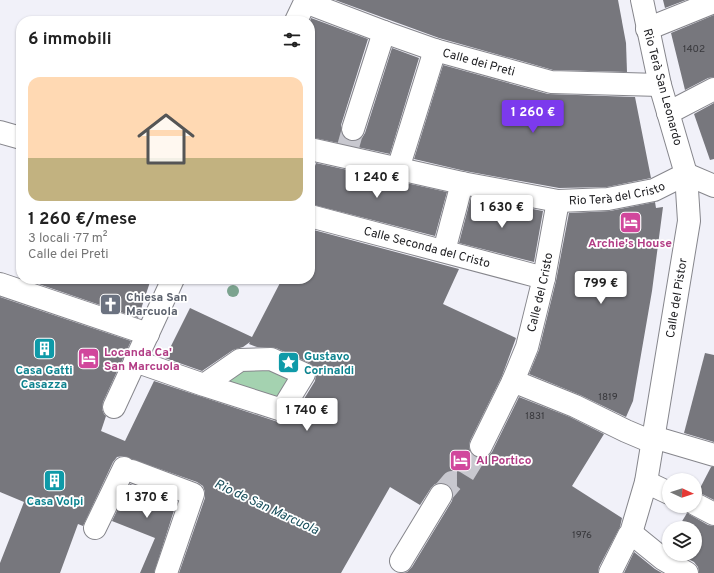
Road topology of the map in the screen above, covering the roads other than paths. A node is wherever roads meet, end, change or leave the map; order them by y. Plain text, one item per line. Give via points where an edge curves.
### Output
1 (642, 0) edge
2 (305, 1) edge
3 (714, 2) edge
4 (298, 16) edge
5 (648, 29) junction
6 (384, 32) junction
7 (435, 50) junction
8 (660, 85) junction
9 (714, 89) edge
10 (668, 113) junction
11 (0, 132) edge
12 (16, 137) edge
13 (349, 144) junction
14 (315, 148) edge
15 (398, 168) junction
16 (686, 174) junction
17 (462, 183) junction
18 (714, 186) edge
19 (558, 201) junction
20 (315, 217) edge
21 (444, 252) junction
22 (544, 278) junction
23 (9, 284) edge
24 (171, 284) edge
25 (148, 334) junction
26 (135, 361) junction
27 (513, 381) junction
28 (204, 385) dead end
29 (114, 406) dead end
30 (654, 434) junction
31 (481, 446) tunnel mouth
32 (714, 455) edge
33 (646, 482) junction
34 (662, 490) edge
35 (441, 495) tunnel mouth
36 (702, 508) edge
37 (714, 514) edge
38 (95, 528) dead end
39 (630, 534) junction
40 (401, 561) dead end
41 (166, 572) edge
42 (610, 573) edge
43 (687, 573) edge

1 - 5 street, Rio Terà San Leonardo
2 - 4 street
2 - 6 street, Calle dei Preti
3 - 5 street
5 - 8 street, Rio Terà San Leonardo
6 - 7 street, Calle dei Preti
6 - 13 street
7 - 8 street, Calle dei Preti via 551,82
7 - 15 street
8 - 10 street, Rio Terà San Leonardo
9 - 10 street
10 - 16 street, Rio Terà San Leonardo
11 - 12 street
13 - 14 street, Rio Terà del Cristo
13 - 15 street, Rio Terà del Cristo
15 - 17 street, Rio Terà del Cristo
16 - 18 street
16 - 19 street, Rio Terà del Cristo via 654,190 608,199
16 - 30 street, Calle del Pistor via 689,221
17 - 19 street, Rio Terà del Cristo
17 - 21 street
19 - 22 street, Calle del Cristo
20 - 21 street, Calle Seconda del Cristo
21 - 22 street, Calle Seconda del Cristo
22 - 27 street, Calle del Cristo via 527,347
23 - 25 street via 49,302
24 - 25 street
25 - 26 street
26 - 28 street
26 - 29 street
27 - 30 street
27 - 31 street, Calle del Cristo
30 - 32 street
30 - 33 street, Calle del Pistor
33 - 34 street
33 - 39 street, Calle del Pistor
35 - 40 street
36 - 37 street
38 - 41 street via 128,469 193,494
39 - 42 street, Calle del Pistor
39 - 43 street

